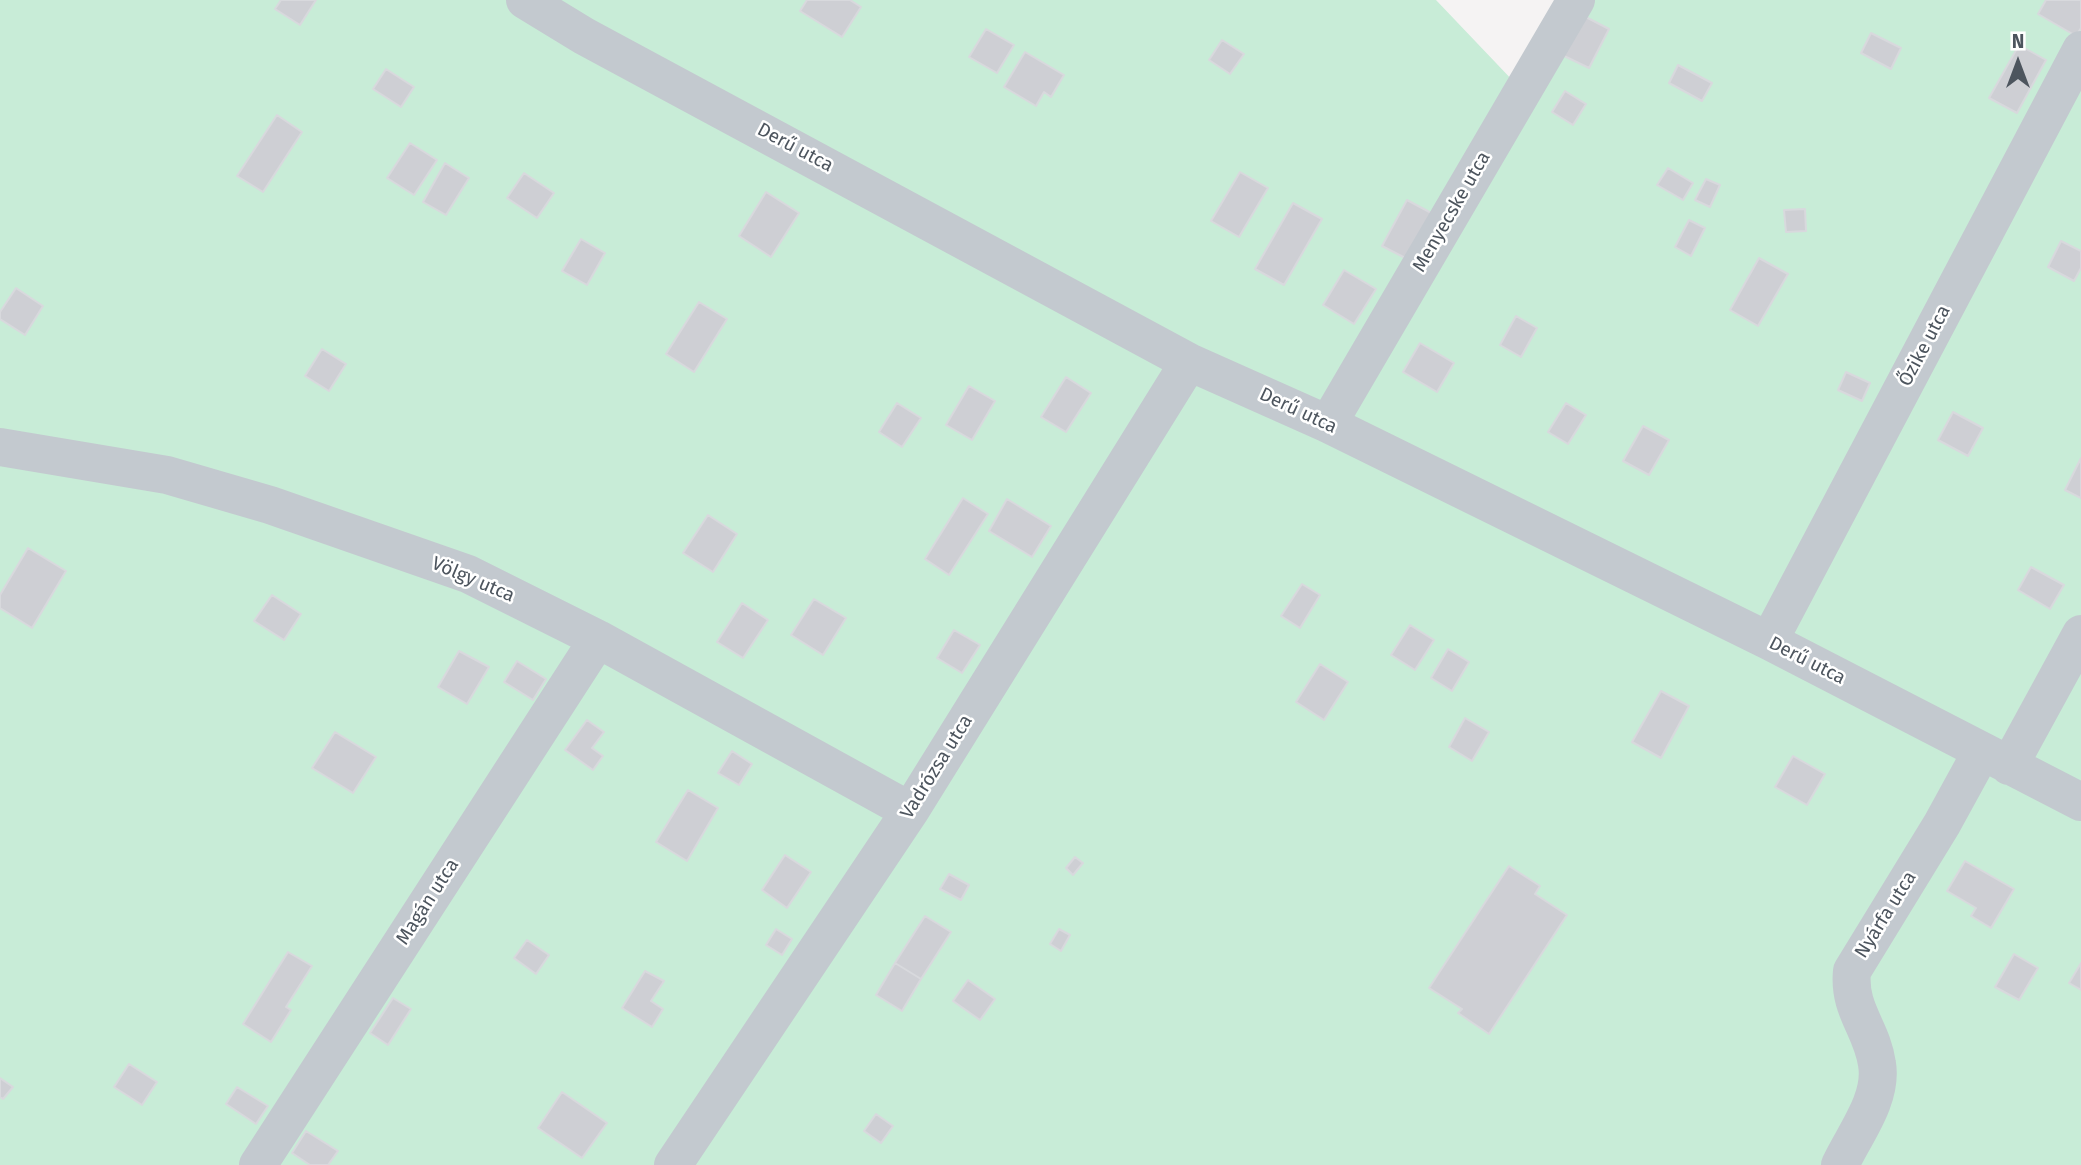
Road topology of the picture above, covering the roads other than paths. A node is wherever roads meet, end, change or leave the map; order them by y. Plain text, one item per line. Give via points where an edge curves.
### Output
1 (525, 0) edge
2 (1576, 0) edge
3 (2081, 50) edge
4 (1189, 362) junction
5 (1328, 424) junction
6 (0, 447) edge
7 (2081, 634) edge
8 (598, 639) junction
9 (1769, 641) junction
10 (1995, 759) junction
11 (2081, 802) edge
12 (910, 810) junction
13 (258, 1165) edge
14 (673, 1165) edge
15 (1840, 1165) edge

1 - 4 street, Derű utca
2 - 5 street, Menyecske utca
3 - 9 street, Őzike utca
4 - 5 street, Derű utca
4 - 12 street, Vadrózsa utca
5 - 9 street, Derű utca
6 - 8 street, Völgy utca via 167,475 270,505 468,574
7 - 10 street, Nyárfa utca
8 - 12 street, Völgy utca
8 - 13 street, Magán utca
9 - 10 street, Derű utca
10 - 11 street, Derű utca
10 - 15 street, Nyárfa utca via 1942,824 1852,971 1853,1004 1878,1065 1872,1102
12 - 14 street, Vadrózsa utca

